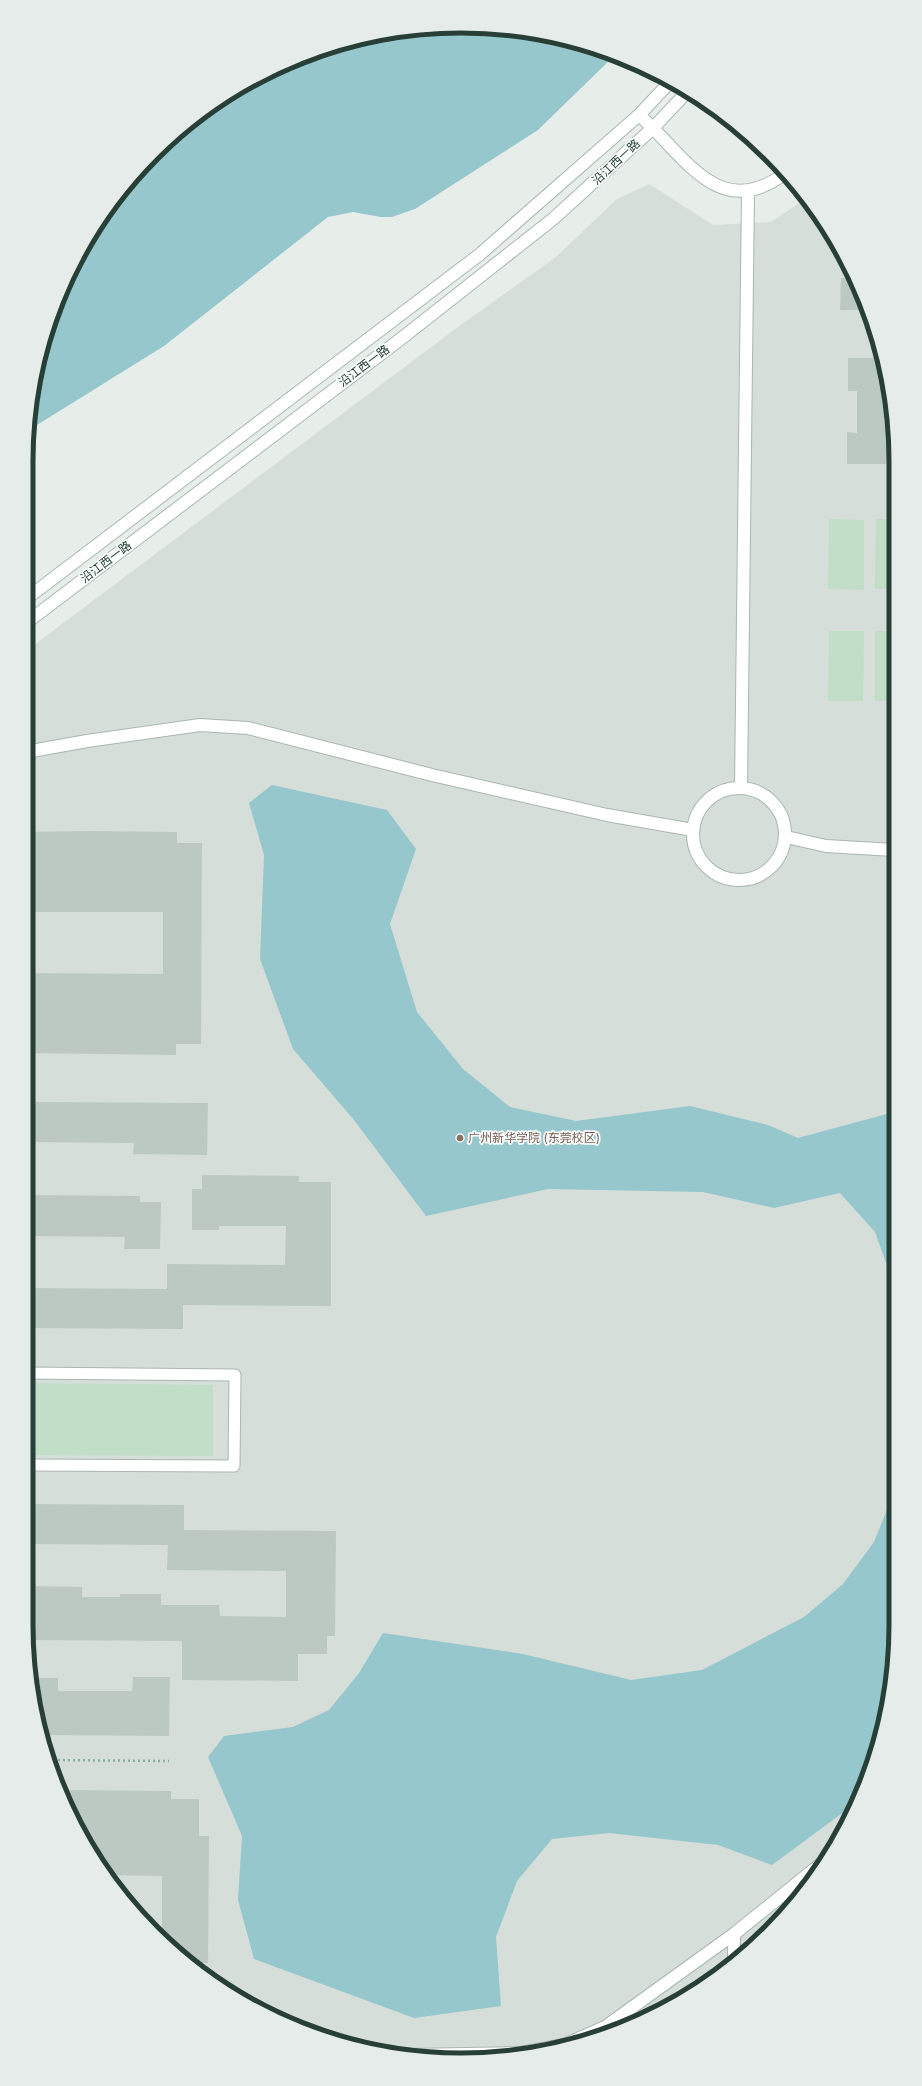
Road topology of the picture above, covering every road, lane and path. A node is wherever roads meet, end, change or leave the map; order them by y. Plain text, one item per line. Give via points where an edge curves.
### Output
1 (667, 86) edge
2 (684, 95) edge
3 (639, 115) junction
4 (653, 128) junction
5 (781, 176) edge
6 (748, 192) junction
7 (33, 594) edge
8 (33, 618) edge
9 (33, 751) edge
10 (741, 787) junction
11 (693, 830) junction
12 (786, 837) junction
13 (889, 850) edge
14 (33, 1373) edge
15 (33, 1465) edge
16 (55, 1760) edge
17 (169, 1761) dead end
18 (811, 1872) edge
19 (734, 1934) junction
20 (734, 1955) edge
21 (596, 2031) edge

1 - 3 street, 沿江西一路
2 - 4 street, 沿江西一路
3 - 4 street
3 - 7 street, 沿江西一路 via 479,256
4 - 6 street via 704,178 725,190
4 - 8 street, 沿江西一路 via 553,219 402,338
5 - 6 street via 767,186
6 - 10 street
9 - 11 street via 87,740 200,725 248,728 425,773 599,813
10 - 11 street via 721,791 705,803 697,816
10 - 12 street via 752,789 770,799 783,816
11 - 12 street via 696,850 704,863 715,873 734,880 745,880 765,873 780,857
12 - 13 street via 826,846
14 - 15 street via 235,1375 234,1466
16 - 17 path
18 - 19 street
19 - 20 street
19 - 21 street

